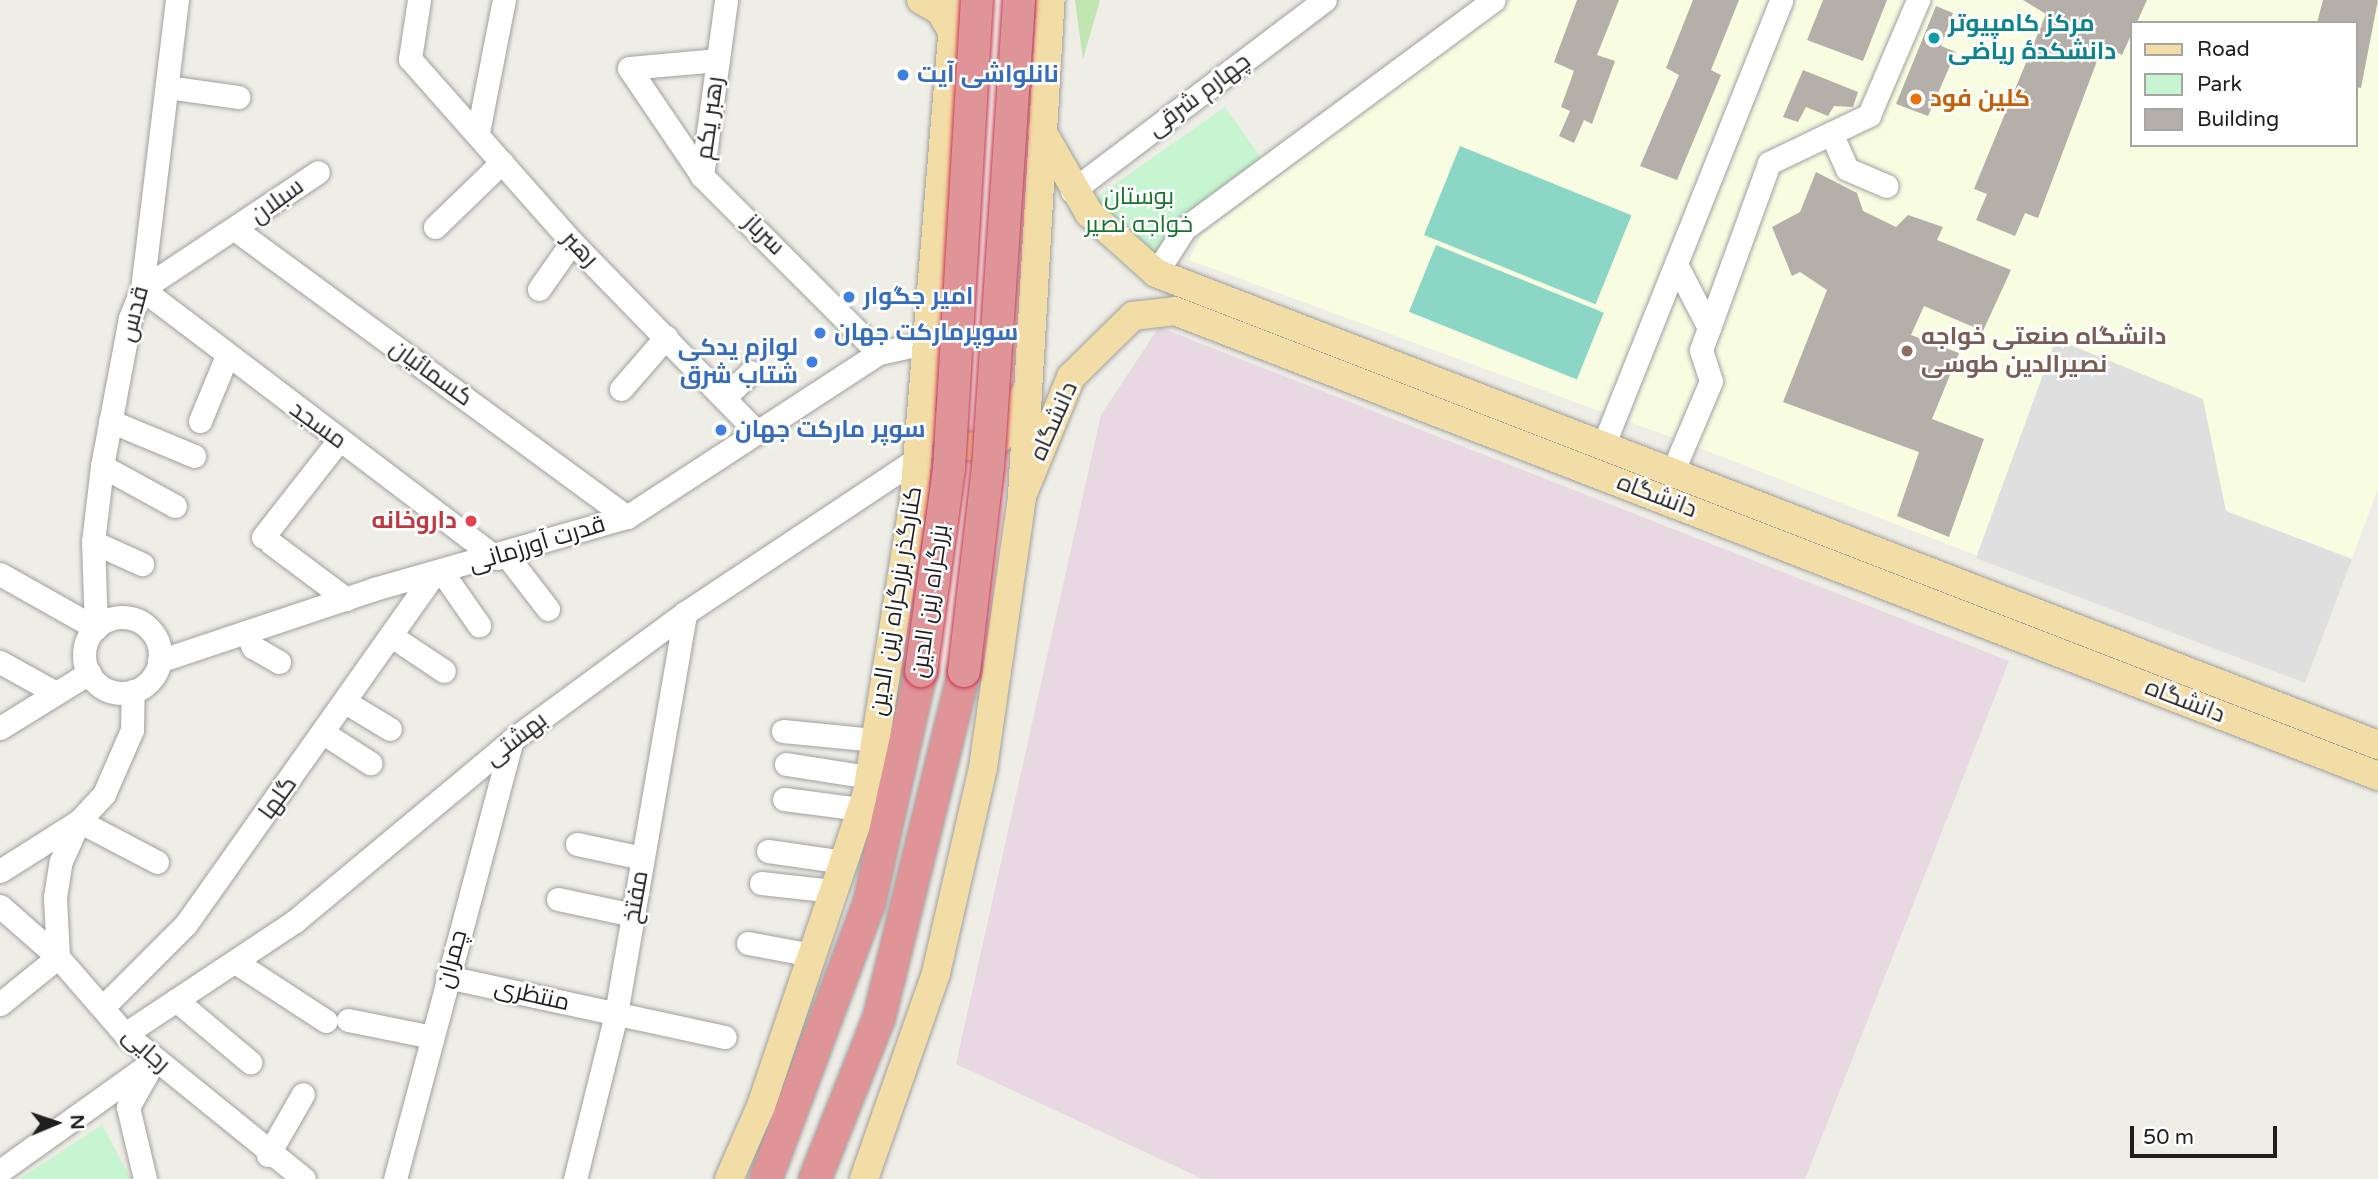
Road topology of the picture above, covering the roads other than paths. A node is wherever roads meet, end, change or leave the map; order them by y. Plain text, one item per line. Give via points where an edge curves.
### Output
1 (177, 0) edge
2 (419, 0) edge
3 (504, 0) edge
4 (726, 0) edge
5 (921, 0) edge
6 (956, 0) edge
7 (977, 0) edge
8 (1019, 0) edge
9 (1051, 0) edge
10 (1325, 0) edge
11 (1493, 0) edge
12 (1781, 0) edge
13 (1918, 0) edge
14 (953, 33) junction
15 (718, 60) junction
16 (629, 68) joint
17 (167, 87) junction
18 (238, 97) dead end
19 (1042, 131) junction
20 (478, 132) junction
21 (1831, 133) junction
22 (502, 162) junction
23 (318, 172) dead end
24 (702, 176) junction
25 (1887, 186) dead end
26 (1072, 191) junction
27 (435, 228) dead end
28 (236, 230) junction
29 (572, 242) junction
30 (1676, 264) junction
31 (1156, 273) junction
32 (142, 289) junction
33 (539, 289) dead end
34 (1709, 328) junction
35 (666, 337) junction
36 (929, 342) junction
37 (879, 353) junction
38 (226, 358) junction
39 (751, 372) dead end
40 (1030, 379) junction
41 (621, 389) dead end
42 (1427, 393) junction
43 (724, 398) junction
44 (110, 421) junction
45 (200, 421) dead end
46 (757, 432) junction
47 (339, 440) junction
48 (1603, 446) junction
49 (194, 456) dead end
50 (917, 459) junction
51 (102, 466) junction
52 (1635, 473) junction
53 (1672, 473) junction
54 (1022, 496) junction
55 (176, 506) dead end
56 (627, 517) junction
57 (93, 542) junction
58 (502, 557) junction
59 (142, 564) dead end
60 (438, 573) junction
61 (0, 574) edge
62 (374, 589) junction
63 (346, 599) junction
64 (548, 610) dead end
65 (685, 613) junction
66 (407, 616) junction
67 (479, 625) dead end
68 (96, 628) junction
69 (246, 632) junction
70 (393, 637) junction
71 (159, 661) junction
72 (0, 662) edge
73 (279, 662) dead end
74 (444, 671) dead end
75 (89, 673) junction
76 (133, 691) junction
77 (56, 693) junction
78 (347, 703) junction
79 (0, 728) edge
80 (390, 729) dead end
81 (783, 732) dead end
82 (325, 734) junction
83 (512, 740) junction
84 (874, 740) junction
85 (2378, 745) edge
86 (370, 763) dead end
87 (786, 764) dead end
88 (2378, 776) edge
89 (869, 777) junction
90 (784, 799) dead end
91 (861, 809) junction
92 (79, 821) junction
93 (577, 844) dead end
94 (768, 850) dead end
95 (643, 858) junction
96 (157, 862) dead end
97 (843, 862) junction
98 (0, 871) edge
99 (761, 883) dead end
100 (834, 891) junction
101 (558, 899) dead end
102 (0, 906) edge
103 (633, 915) junction
104 (748, 943) dead end
105 (812, 955) junction
106 (58, 957) junction
107 (237, 963) junction
108 (447, 977) junction
109 (176, 1000) junction
110 (0, 1004) edge
111 (103, 1007) junction
112 (616, 1014) junction
113 (125, 1034) junction
114 (432, 1037) junction
115 (725, 1037) dead end
116 (155, 1060) junction
117 (250, 1062) dead end
118 (803, 1082) junction
119 (303, 1094) dead end
120 (283, 1170) edge
121 (0, 1171) edge
122 (145, 1179) edge
123 (395, 1179) edge
124 (575, 1179) edge
125 (729, 1179) edge
126 (753, 1179) edge
127 (766, 1179) edge
128 (816, 1179) edge
129 (864, 1179) edge

1 - 17 street, قدس
2 - 20 street, رهبر via 410,59
3 - 20 street
4 - 15 street, رهبر یکم
5 - 14 main road via 940,11
6 - 14 main road, کنارگذر بزرگراه زین الدین
7 - 118 highway, بزرگراه زین الدین, bridge via 948,470 921,671 869,904
8 - 128 highway, بزرگراه زین الدین, bridge via 989,455 964,671 879,1018
9 - 19 main road
10 - 26 street, چهارم شرقی
11 - 31 street via 1184,229
12 - 30 street
13 - 21 street via 1869,115
14 - 36 main road, کنارگذر بزرگراه زین الدین
15 - 16 street, رهبر یکم
15 - 24 street, رهبر یکم
16 - 24 street, سرباز
17 - 18 street
17 - 32 street, قدس
19 - 26 main road, دانشگاه
19 - 40 main road
20 - 22 street, رهبر
21 - 25 street via 1847,169
21 - 34 street via 1769,163
22 - 27 street
22 - 29 street, رهبر
23 - 28 street, سبلان
24 - 37 street, سرباز
26 - 31 main road, دانشگاه
28 - 32 street
28 - 56 street, کسمائیان
29 - 33 street
29 - 35 street, رهبر
30 - 34 street
30 - 48 street
31 - 42 main road, دانشگاه
32 - 38 street, مسجد
32 - 44 street, قدس via 130,318
34 - 53 street via 1701,350 1711,382
35 - 41 street
35 - 43 street, رهبر
36 - 37 street
36 - 40 main road via 938,428 959,446 984,447 999,439
36 - 50 main road, کنارگذر بزرگراه زین الدین
37 - 46 street, قدرت آورزمانی
38 - 45 street
38 - 47 street, مسجد
39 - 43 street
40 - 54 main road
42 - 48 main road, دانشگاه
42 - 52 main road, دانشگاه
42 - 54 main road, دانشگاه via 1175,311 1133,316 1072,377
43 - 46 street, رهبر
44 - 49 street
44 - 51 street, قدس
46 - 56 street, قدرت آورزمانی
47 - 58 street, مسجد
47 - 63 street via 267,540
48 - 52 main road, دانشگاه
50 - 65 street, بهشتی
50 - 84 main road, کنارگذر بزرگراه زین الدین
51 - 55 street
51 - 57 street, قدس
52 - 53 main road, دانشگاه
52 - 88 main road, دانشگاه
53 - 85 main road, دانشگاه
54 - 129 main road via 983,768 939,961
56 - 58 street, قدرت آورزمانی
57 - 59 street
57 - 68 street, قدس
58 - 60 street, قدرت آورزمانی
58 - 64 street, مسجد
60 - 62 street, قدرت آورزمانی
60 - 66 street, گلها
60 - 67 street
61 - 68 street
62 - 63 street, قدرت آورزمانی
62 - 66 street via 397,599
63 - 69 street, قدرت آورزمانی
65 - 83 street, بهشتی
65 - 95 street, مفتخ
66 - 70 street, گلها
68 - 71 street via 116,618 139,622 156,638
68 - 75 street via 85,650
69 - 71 street, قدرت آورزمانی
69 - 73 street via 253,647
70 - 74 street
70 - 78 street, گلها
71 - 76 street via 150,681
72 - 77 street
75 - 76 street via 108,691
75 - 77 street
76 - 92 street via 132,730 122,765
77 - 79 street
78 - 80 street
78 - 82 street, گلها
81 - 84 street
82 - 86 street
82 - 111 street, گلها via 186,924
83 - 107 street, بهشتی
83 - 108 street, چمران
84 - 89 main road, کنارگذر بزرگراه زین الدین
87 - 89 street
89 - 91 main road, کنارگذر بزرگراه زین الدین
90 - 91 street
91 - 97 main road, کنارگذر بزرگراه زین الدین
92 - 96 street
92 - 98 street
92 - 106 street via 61,862 55,897
93 - 95 street
94 - 97 street
95 - 103 street, مفتخ
97 - 100 main road, کنارگذر بزرگراه زین الدین
99 - 100 street
100 - 105 main road, کنارگذر بزرگراه زین الدین
101 - 103 street
102 - 106 street, رجایی
103 - 112 street, مفتخ
104 - 105 street
105 - 125 main road, کنارگذر بزرگراه زین الدین
106 - 110 street
106 - 111 street, رجایی
107 - 109 street, بهشتی
107 - 114 street via 337,1020
108 - 112 street, منتظری
108 - 114 street, چمران
109 - 113 street, بهشتی
109 - 117 street
111 - 113 street, رجایی
112 - 115 street, منتظری
112 - 124 street, مفتخ
113 - 116 street, رجایی
114 - 123 street, چمران
116 - 120 street, رجایی
116 - 121 street
116 - 122 street via 128,1107
118 - 126 main road
118 - 127 highway, بزرگراه زین الدین
119 - 120 street

